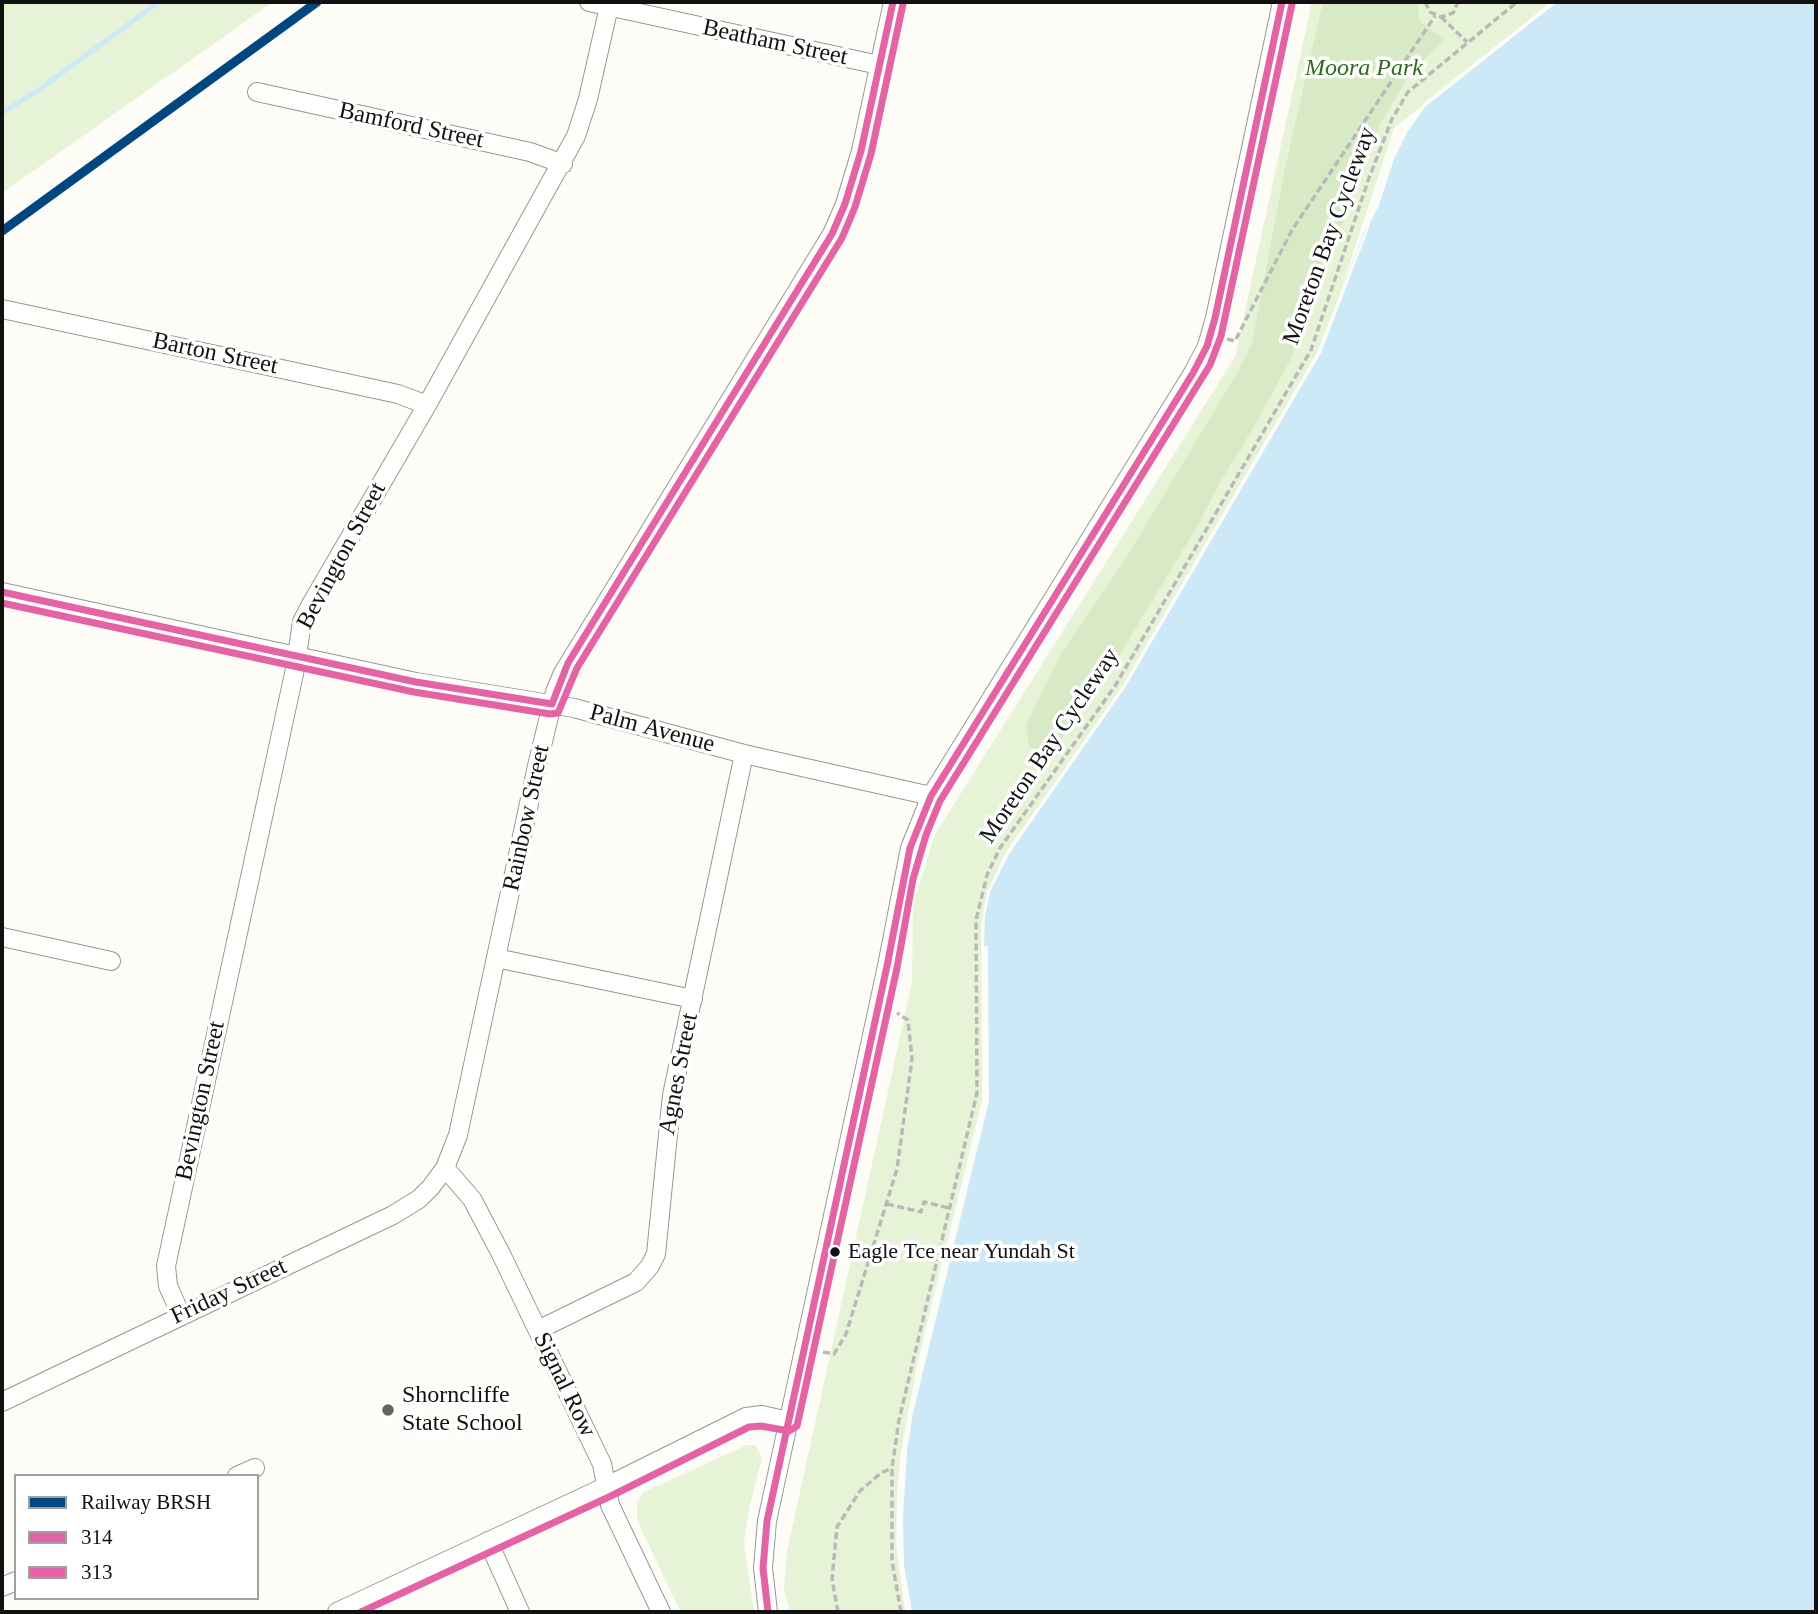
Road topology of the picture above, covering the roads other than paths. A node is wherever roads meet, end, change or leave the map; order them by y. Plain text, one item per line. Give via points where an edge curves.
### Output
1 (589, 2) edge
2 (893, 2) edge
3 (1282, 2) edge
4 (610, 4) edge
5 (879, 65) junction
6 (257, 92) dead end
7 (563, 164) junction
8 (2, 309) edge
9 (427, 405) junction
10 (2, 592) edge
11 (296, 656) junction
12 (552, 704) junction
13 (744, 754) junction
14 (931, 796) junction
15 (2, 937) edge
16 (496, 958) junction
17 (111, 961) dead end
18 (693, 999) junction
19 (444, 1168) junction
20 (181, 1315) junction
21 (538, 1330) junction
22 (2, 1402) edge
23 (788, 1421) junction
24 (255, 1468) dead end
25 (242, 1474) edge
26 (607, 1486) junction
27 (488, 1541) junction
28 (337, 1612) edge
29 (520, 1612) edge
30 (661, 1612) edge
31 (768, 1612) edge

1 - 4 street, Beatham Street
2 - 5 street, Rainbow Street
3 - 14 street via 1211,334 1200,361
4 - 5 street, Beatham Street
4 - 7 street, Bevington Street via 583,119
5 - 12 street, Rainbow Street via 854,179 832,234 568,663
6 - 7 street, Bamford Street via 530,152
7 - 9 street, Bevington Street
8 - 9 street, Barton Street via 398,394
9 - 11 street, Bevington Street via 310,606
10 - 11 street, Palm Avenue
11 - 12 street, Palm Avenue
11 - 20 street, Bevington Street via 166,1266 167,1286
12 - 13 street, Palm Avenue
12 - 16 street, Rainbow Street
13 - 14 street, Palm Avenue
13 - 18 street, Agnes Street
14 - 23 street via 903,877
15 - 17 street
16 - 18 street
16 - 19 street, Rainbow Street via 458,1135
18 - 21 street, Agnes Street via 667,1123 656,1254 636,1282
19 - 20 street, Friday Street via 419,1199 393,1215
19 - 21 street, Signal Row via 483,1216
20 - 22 street, Friday Street
21 - 26 street, Signal Row via 602,1464
23 - 26 street via 762,1415 746,1417
23 - 31 street via 764,1537
24 - 25 street
26 - 27 street
26 - 30 street, Signal Row via 610,1506
27 - 28 street
27 - 29 street

